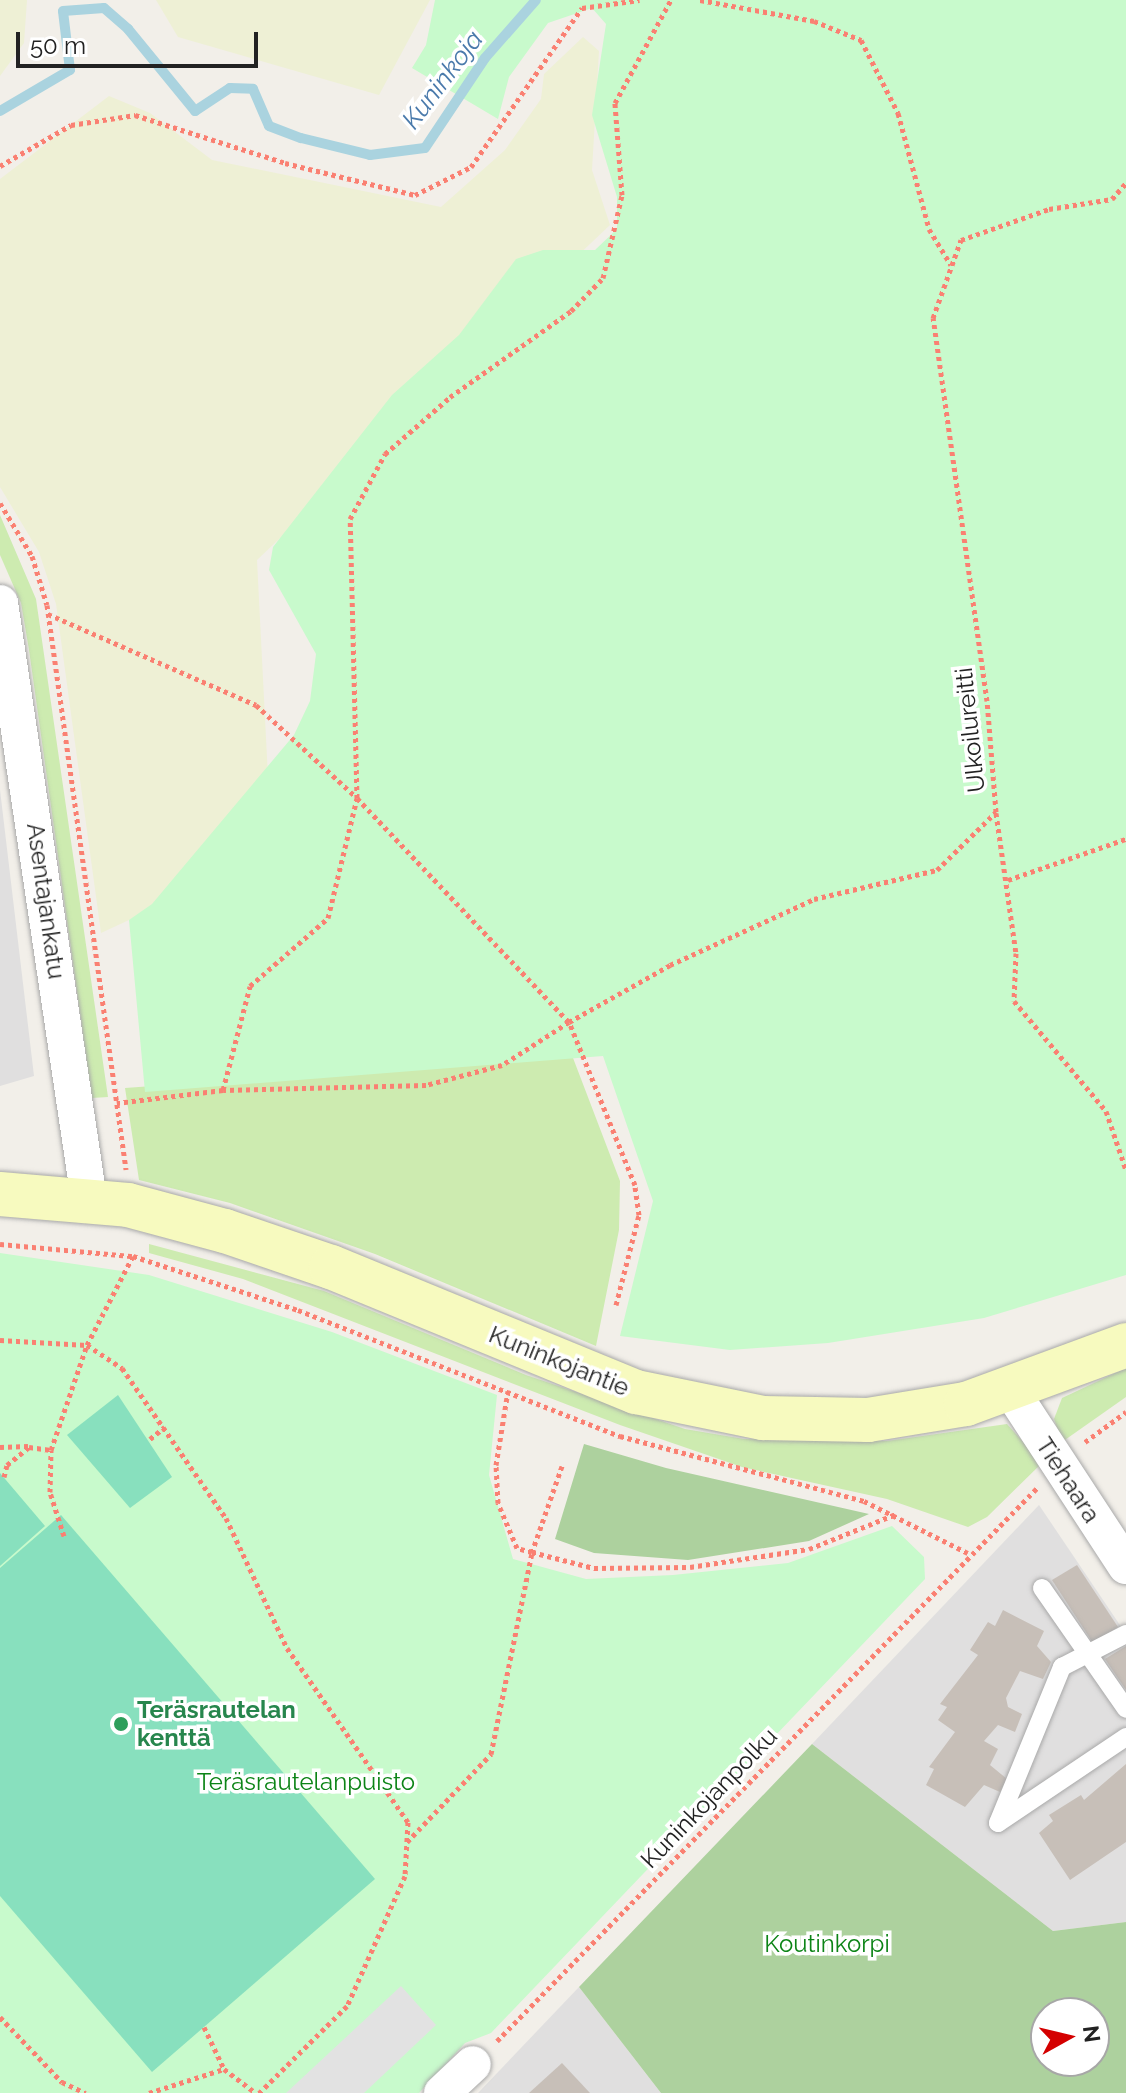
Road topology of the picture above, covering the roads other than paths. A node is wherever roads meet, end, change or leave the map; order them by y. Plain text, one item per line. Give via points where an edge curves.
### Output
1 (0, 603) edge
2 (0, 1194) edge
3 (89, 1199) junction
4 (1126, 1345) edge
5 (1012, 1392) junction
6 (1126, 1566) edge
7 (1042, 1588) dead end
8 (1126, 1634) edge
9 (1088, 1654) junction
10 (1126, 1709) edge
11 (1126, 1737) edge
12 (473, 2064) road end
13 (442, 2093) edge

1 - 3 street, Asentajankatu
2 - 3 main road, Kuninkojantie
3 - 5 main road, Kuninkojantie via 268,1243 636,1392 692,1407 763,1418 868,1420
4 - 5 main road, Kuninkojantie
5 - 6 street, Tiehaara
7 - 9 lane
8 - 9 lane
9 - 10 lane
9 - 11 lane via 1062,1667 998,1823
12 - 13 street

